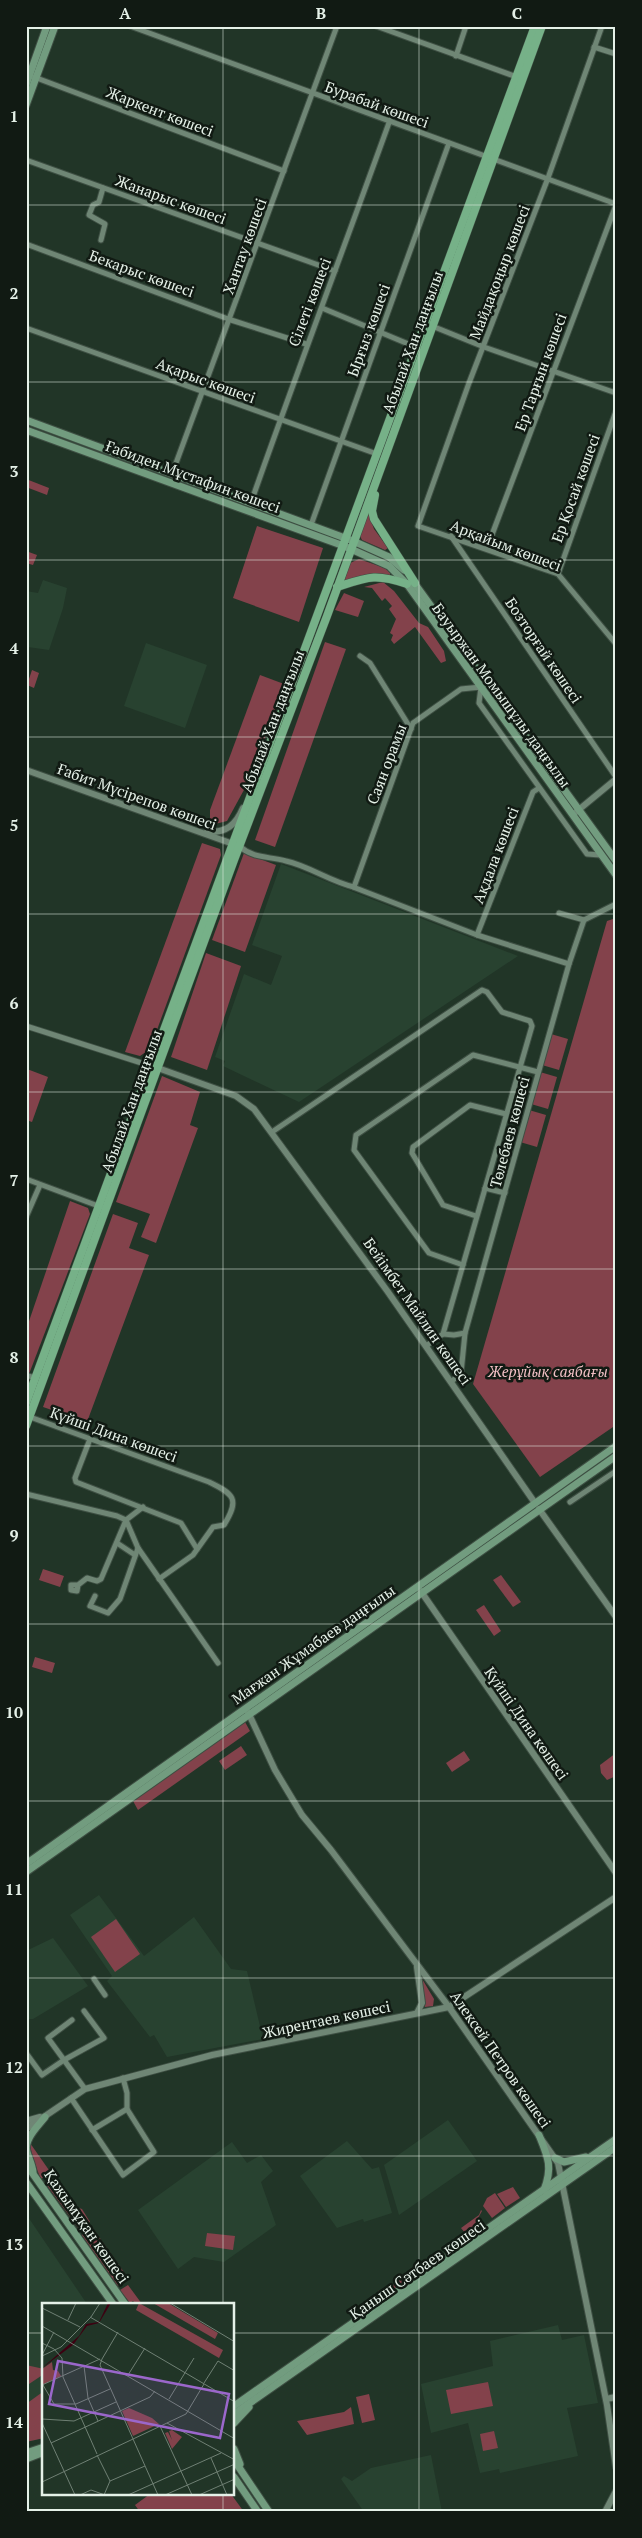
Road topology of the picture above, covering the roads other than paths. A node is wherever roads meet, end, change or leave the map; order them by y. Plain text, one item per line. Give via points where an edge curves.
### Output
1 (47, 26) edge
2 (55, 26) edge
3 (130, 26) edge
4 (337, 26) edge
5 (376, 26) edge
6 (466, 26) edge
7 (535, 26) edge
8 (542, 26) edge
9 (602, 26) edge
10 (594, 47) junction
11 (616, 54) edge
12 (456, 56) junction
13 (31, 76) edge
14 (517, 77) junction
15 (26, 84) edge
16 (312, 94) junction
17 (26, 106) edge
18 (390, 120) junction
19 (449, 143) junction
20 (491, 157) junction
21 (26, 160) edge
22 (284, 171) junction
23 (548, 178) junction
24 (104, 188) junction
25 (616, 204) edge
26 (101, 240) dead end
27 (26, 244) edge
28 (258, 244) junction
29 (335, 270) junction
30 (322, 308) junction
31 (231, 320) junction
32 (432, 326) junction
33 (26, 328) edge
34 (381, 332) junction
35 (306, 344) junction
36 (484, 347) junction
37 (420, 349) junction
38 (554, 371) junction
39 (204, 393) junction
40 (616, 393) edge
41 (616, 411) edge
42 (26, 420) edge
43 (280, 420) junction
44 (26, 430) edge
45 (341, 442) junction
46 (381, 455) junction
47 (172, 474) junction
48 (254, 494) dead end
49 (311, 525) junction
50 (418, 526) joint
51 (451, 536) junction
52 (349, 544) junction
53 (487, 548) junction
54 (558, 574) junction
55 (415, 583) junction
56 (407, 584) junction
57 (337, 588) junction
58 (616, 644) edge
59 (360, 656) dead end
60 (481, 687) junction
61 (411, 730) junction
62 (26, 770) edge
63 (616, 778) edge
64 (258, 780) junction
65 (539, 788) junction
66 (579, 810) junction
67 (572, 816) junction
68 (198, 831) junction
69 (236, 845) junction
70 (600, 855) junction
71 (616, 861) edge
72 (616, 875) edge
73 (354, 887) junction
74 (616, 904) edge
75 (559, 913) dead end
76 (584, 920) junction
77 (477, 935) junction
78 (569, 964) junction
79 (26, 1026) edge
80 (155, 1067) junction
81 (519, 1067) junction
82 (538, 1072) junction
83 (506, 1114) junction
84 (272, 1132) junction
85 (26, 1179) edge
86 (40, 1185) junction
87 (485, 1188) junction
88 (504, 1193) junction
89 (102, 1208) junction
90 (476, 1216) junction
91 (26, 1218) edge
92 (463, 1265) junction
93 (465, 1333) junction
94 (443, 1334) junction
95 (426, 1346) junction
96 (26, 1375) edge
97 (35, 1378) junction
98 (451, 1382) junction
99 (26, 1403) edge
100 (30, 1416) junction
101 (26, 1426) edge
102 (90, 1439) junction
103 (616, 1446) edge
104 (616, 1456) edge
105 (616, 1471) edge
106 (26, 1494) edge
107 (570, 1502) dead end
108 (537, 1506) junction
109 (143, 1507) junction
110 (126, 1520) junction
111 (117, 1543) junction
112 (138, 1548) junction
113 (198, 1549) junction
114 (135, 1555) junction
115 (159, 1579) junction
116 (78, 1585) dead end
117 (420, 1591) junction
118 (94, 1596) dead end
119 (616, 1617) edge
120 (218, 1663) dead end
121 (248, 1712) junction
122 (26, 1864) edge
123 (26, 1872) edge
124 (616, 1873) edge
125 (616, 1897) edge
126 (417, 1966) junction
127 (94, 1979) dead end
128 (105, 1995) dead end
129 (449, 2007) junction
130 (84, 2011) dead end
131 (417, 2013) junction
132 (72, 2020) dead end
133 (26, 2053) edge
134 (64, 2060) junction
135 (123, 2078) junction
136 (85, 2089) junction
137 (71, 2098) junction
138 (127, 2110) junction
139 (47, 2115) junction
140 (26, 2121) edge
141 (26, 2129) edge
142 (92, 2130) junction
143 (539, 2135) junction
144 (616, 2139) edge
145 (616, 2147) edge
146 (595, 2153) junction
147 (555, 2158) junction
148 (26, 2164) edge
149 (33, 2174) junction
150 (563, 2181) junction
151 (26, 2182) edge
152 (544, 2190) junction
153 (112, 2303) edge
154 (124, 2303) edge
155 (257, 2394) junction
156 (616, 2397) edge
157 (606, 2399) junction
158 (235, 2400) edge
159 (235, 2405) edge
160 (235, 2413) edge
161 (235, 2422) edge
162 (42, 2448) edge
163 (235, 2451) edge
164 (26, 2453) edge
165 (42, 2453) edge
166 (26, 2459) edge
167 (235, 2461) edge
168 (616, 2467) edge
169 (235, 2478) edge
170 (249, 2482) junction
171 (616, 2490) edge
172 (258, 2512) edge
173 (269, 2512) edge
174 (605, 2512) edge

1 - 13 main road
2 - 13 main road
3 - 16 street, Бурабай көшесі
4 - 16 street, Хантау көшесі
5 - 12 street
6 - 12 street
7 - 14 main road, Абылай Хан даңғылы
8 - 20 main road, Абылай Хан даңғылы
9 - 10 street, Майдақоңыр көшесі
10 - 11 street
10 - 23 street, Майдақоңыр көшесі
12 - 14 street
13 - 15 main road
13 - 17 main road
13 - 22 street, Жаркент көшесі
14 - 20 main road, Абылай Хан даңғылы
16 - 18 street, Бурабай көшесі
16 - 22 street, Хантау көшесі
18 - 19 street, Бурабай көшесі
18 - 29 street, Сілеті көшесі
19 - 20 street, Бурабай көшесі
19 - 34 street, Ырғыз көшесі
20 - 23 street, Бурабай көшесі
20 - 32 main road, Абылай Хан даңғылы
20 - 37 main road, Абылай Хан даңғылы
21 - 24 street, Жанарыс көшесі
22 - 28 street, Хантау көшесі
23 - 25 street, Бурабай көшесі
23 - 36 street, Майдақоңыр көшесі
24 - 26 street via 89,215 105,224
24 - 28 street, Жанарыс көшесі
25 - 38 street, Ер Тарғын көшесі
27 - 31 street, Бекарыс көшесі
28 - 29 street, Жанарыс көшесі
28 - 31 street, Хантау көшесі
29 - 30 street, Сілеті көшесі
30 - 34 street
30 - 35 street, Сілеті көшесі
31 - 35 street, Бекарыс көшесі
31 - 39 street, Хантау көшесі
32 - 36 street
32 - 37 main road, Абылай Хан даңғылы
33 - 39 street, Ақарыс көшесі
34 - 37 street
34 - 45 street, Ырғыз көшесі
35 - 43 street, Сілеті көшесі
36 - 38 street
36 - 50 street, Майдақоңыр көшесі
37 - 46 main road, Абылай Хан даңғылы
38 - 40 street
38 - 53 street, Ер Тарғын көшесі
39 - 43 street, Ақарыс көшесі
39 - 47 street, Хантау көшесі
41 - 54 street, Ер Қосай көшесі
42 - 47 main road, Ғабиден Мұстафин көшесі
43 - 45 street, Ақарыс көшесі
43 - 48 street, Сілеті көшесі
44 - 52 main road, Ғабиден Мұстафин көшесі
45 - 46 street, Ақарыс көшесі
45 - 49 street, Ырғыз көшесі
46 - 52 main road, Абылай Хан даңғылы
46 - 55 main road via 372,511 377,526
47 - 49 main road, Ғабиден Мұстафин көшесі
49 - 52 main road, Ғабиден Мұстафин көшесі
50 - 51 street, Арқайым көшесі
51 - 53 street, Арқайым көшесі
51 - 63 street, Бозторғай көшесі
52 - 55 main road, Бауыржан Момышұлы даңғылы via 390,557
52 - 56 main road, Бауыржан Момышұлы даңғылы via 389,566
52 - 57 main road, Абылай Хан даңғылы
52 - 64 main road, Абылай Хан даңғылы
53 - 54 street, Арқайым көшесі
54 - 58 street, Арқайым көшесі
55 - 66 main road, Бауыржан Момышұлы даңғылы
56 - 57 main road via 379,576
56 - 60 main road, Бауыржан Момышұлы даңғылы
57 - 69 main road, Абылай Хан даңғылы
59 - 61 street via 370,663
60 - 61 street, Саян орамы via 460,689 413,724
60 - 65 street via 478,703
60 - 67 main road, Бауыржан Момышұлы даңғылы
61 - 73 street, Саян орамы
62 - 68 street, Ғабит Мүсірепов көшесі
63 - 66 street
64 - 68 street via 235,823 217,832
64 - 69 main road, Абылай Хан даңғылы
65 - 70 street via 587,854
65 - 77 street, Ақдала көшесі via 533,792
66 - 67 street
66 - 71 main road, Бауыржан Момышұлы даңғылы
67 - 70 main road, Бауыржан Момышұлы даңғылы
68 - 69 street, Ғабит Мүсірепов көшесі
69 - 73 street via 249,854 286,860
69 - 80 main road, Абылай Хан даңғылы
70 - 72 main road, Бауыржан Момышұлы даңғылы
73 - 77 street
74 - 76 street
75 - 76 street
76 - 78 street, Төлебаев көшесі
77 - 78 street
78 - 82 street, Төлебаев көшесі
79 - 80 street
80 - 84 street, Бейімбет Майлин көшесі via 236,1096 254,1109
80 - 89 main road, Абылай Хан даңғылы
81 - 82 street
81 - 83 street
81 - 84 street via 532,1023 502,1012 482,990
81 - 92 street via 473,1055 356,1135 354,1150 429,1253
82 - 88 street, Төлебаев көшесі
83 - 87 street
83 - 90 street via 470,1105 413,1147 412,1153 443,1205
84 - 95 street, Бейімбет Майлин көшесі
85 - 86 street
86 - 89 street
86 - 91 street
87 - 88 street
87 - 90 street
88 - 93 street, Төлебаев көшесі
89 - 97 main road, Абылай Хан даңғылы
89 - 100 main road, Абылай Хан даңғылы
90 - 92 street
92 - 94 street
93 - 94 street
93 - 98 street, Төлебаев көшесі via 462,1373
94 - 95 street
95 - 98 street, Бейімбет Майлин көшесі
96 - 97 street
97 - 99 main road, Абылай Хан даңғылы
98 - 108 street, Бейімбет Майлин көшесі
100 - 101 main road, Абылай Хан даңғылы
100 - 102 street, Күйші Дина көшесі
102 - 109 street via 76,1482
102 - 113 street, Күйші Дина көшесі via 228,1491 234,1506 224,1525 213,1527
103 - 108 main road, Мағжан Жұмабаев даңғылы
104 - 108 main road, Мағжан Жұмабаев даңғылы
105 - 107 street
106 - 110 street
108 - 117 main road, Мағжан Жұмабаев даңғылы
108 - 119 street, Бейімбет Майлин көшесі
109 - 110 street
109 - 113 street via 181,1523
110 - 111 street
110 - 112 street
111 - 114 street
111 - 116 street via 101,1579 87,1578
112 - 114 street
112 - 115 street
113 - 115 street
114 - 118 street via 120,1599 108,1614 90,1606
115 - 120 street
117 - 121 main road, Мағжан Жұмабаев даңғылы
117 - 124 street, Күйші Дина көшесі
121 - 122 main road, Мағжан Жұмабаев даңғылы
121 - 123 main road, Мағжан Жұмабаев даңғылы
121 - 126 street, Алексей Петров көшесі via 275,1770 302,1815
125 - 129 street, Жирентаев көшесі
126 - 129 street, Алексей Петров көшесі
126 - 131 street via 422,2003
127 - 128 street
129 - 131 street, Жирентаев көшесі
129 - 143 street, Алексей Петров көшесі
130 - 134 street via 104,2038
131 - 135 street, Жирентаев көшесі via 212,2055
132 - 134 street via 48,2038
133 - 134 street via 42,2075
134 - 136 street
135 - 136 street, Жирентаев көшесі
135 - 138 street
136 - 137 street, Жирентаев көшесі
137 - 139 street, Жирентаев көшесі
137 - 142 street
138 - 142 street
138 - 142 street via 154,2152 123,2175
139 - 140 street
139 - 141 street, Жирентаев көшесі
139 - 149 main road via 27,2141 26,2152
143 - 147 street, Алексей Петров көшесі
143 - 152 main road via 549,2160 550,2171
144 - 146 main road, Қаныш Сәтбаев көшесі
145 - 150 main road, Қаныш Сәтбаев көшесі
146 - 147 main road via 570,2162
146 - 150 main road, Қаныш Сәтбаев көшесі
147 - 150 street, Алексей Петров көшесі
148 - 149 main road, Қажымұқан көшесі
149 - 154 main road, Қажымұқан көшесі
150 - 152 main road, Қаныш Сәтбаев көшесі
150 - 155 main road, Қаныш Сәтбаев көшесі
150 - 157 street, Алексей Петров көшесі
151 - 153 main road, Қажымұқан көшесі
152 - 155 main road, Қаныш Сәтбаев көшесі
155 - 158 main road
155 - 159 main road, Қаныш Сәтбаев көшесі
155 - 160 main road, Қаныш Сәтбаев көшесі
155 - 161 main road
156 - 157 street
157 - 168 street, Алексей Петров көшесі
162 - 164 main road
163 - 170 main road
165 - 166 main road
167 - 170 main road
169 - 172 main road
170 - 173 main road
171 - 174 street

